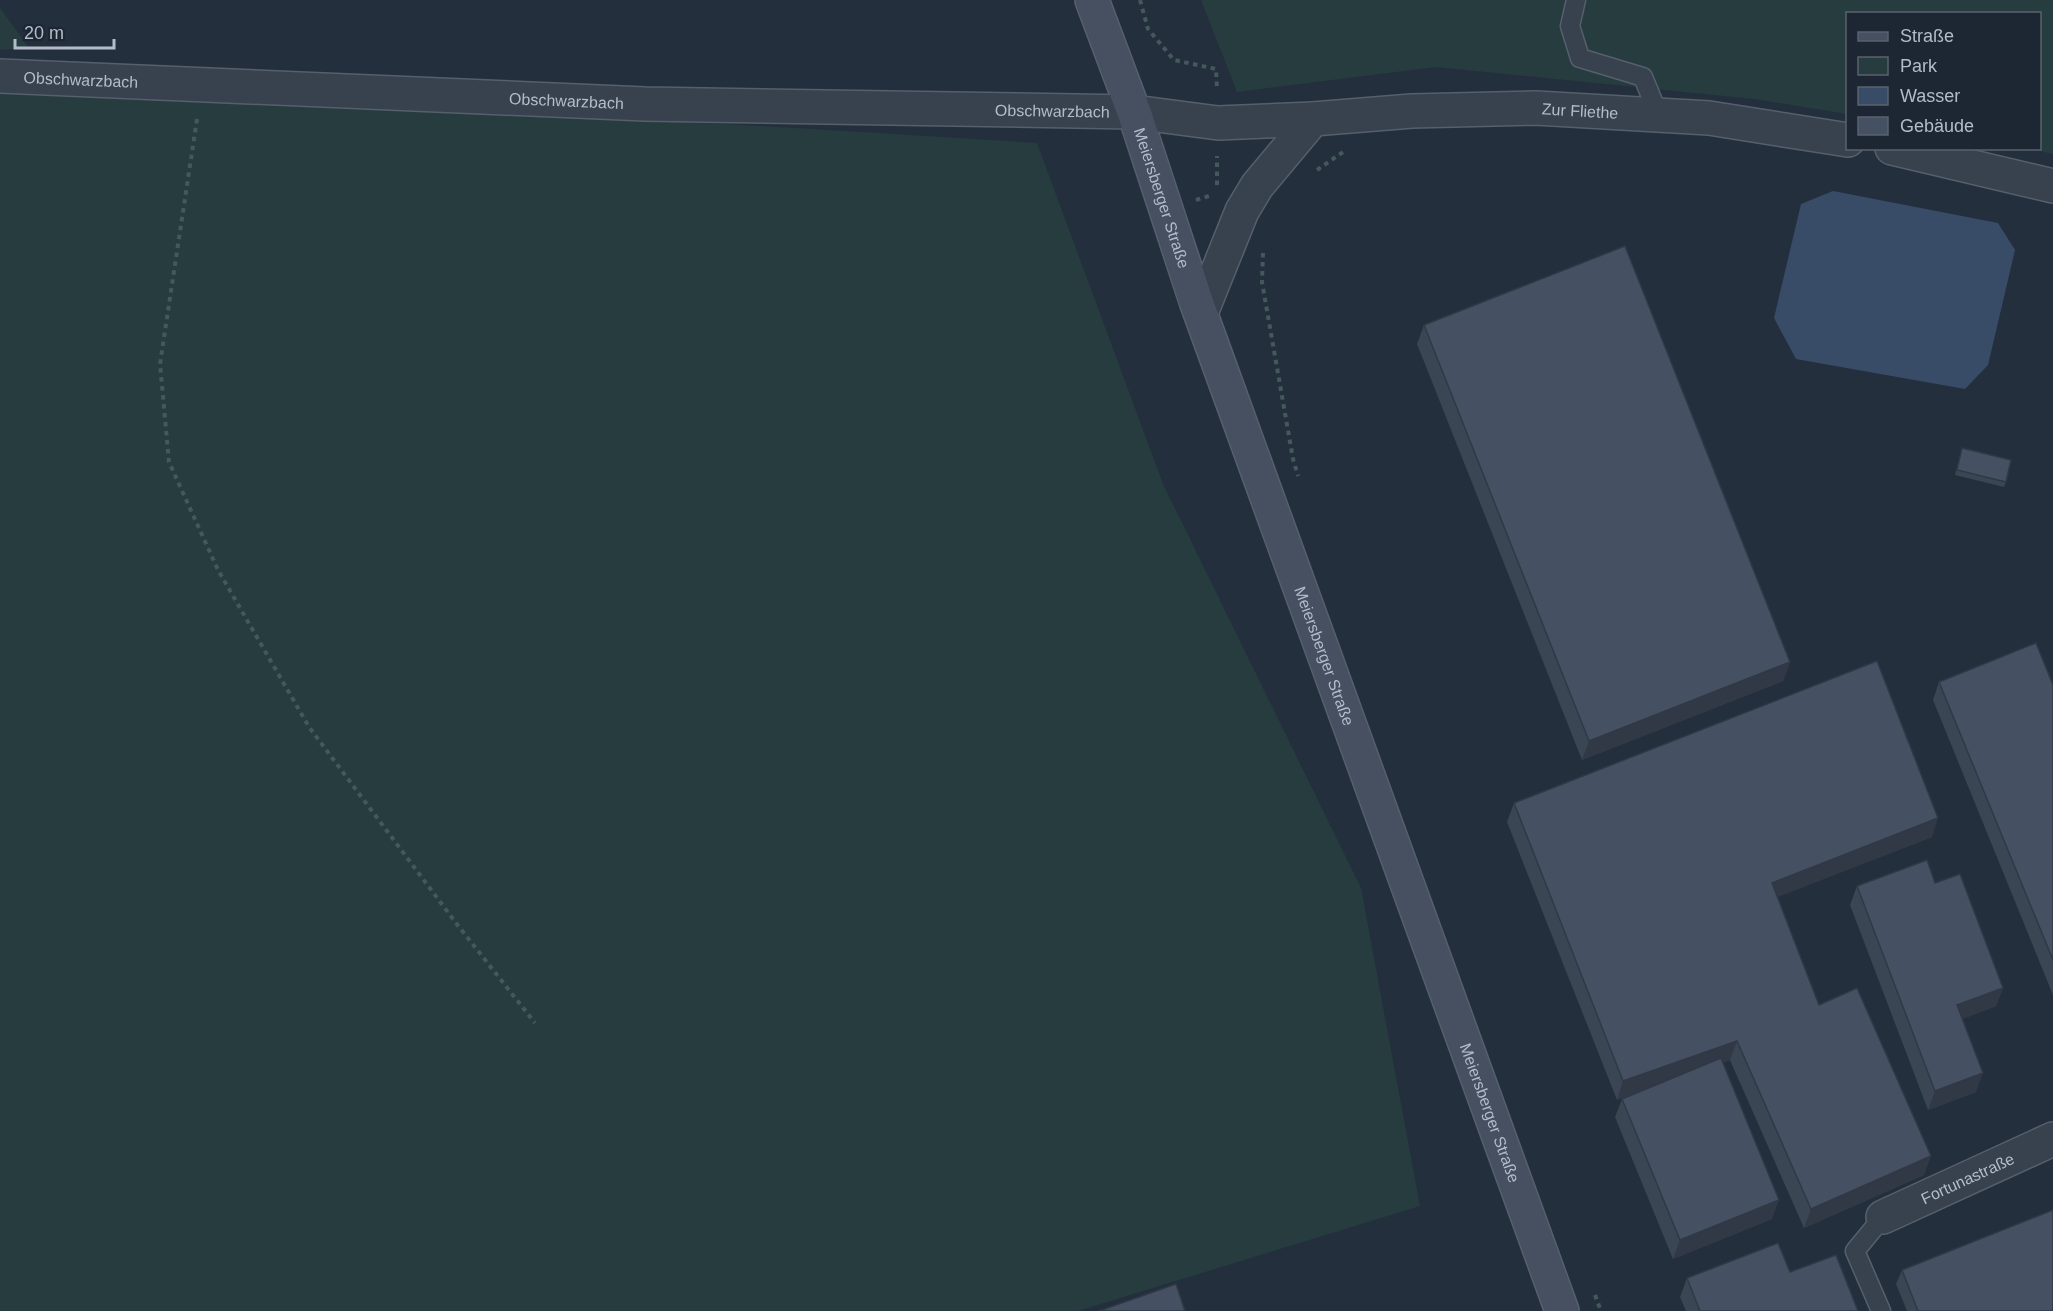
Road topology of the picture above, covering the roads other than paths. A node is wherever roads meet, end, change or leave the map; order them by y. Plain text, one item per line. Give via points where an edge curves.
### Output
1 (1092, 0) edge
2 (1576, 0) edge
3 (0, 76) edge
4 (1134, 112) junction
5 (1659, 116) junction
6 (1312, 119) junction
7 (1846, 140) edge
8 (1900, 150) edge
9 (2053, 186) edge
10 (1201, 313) junction
11 (2053, 1139) edge
12 (1883, 1217) joint
13 (1562, 1311) edge
14 (1881, 1311) edge

1 - 4 main road, Meiersberger Straße
2 - 5 lane via 1570,27 1580,58 1643,77
3 - 4 street, Obschwarzbach via 645,104
4 - 6 street, Zur Fliethe via 1218,123
4 - 10 main road, Meiersberger Straße
5 - 6 street, Zur Fliethe via 1536,108 1412,111
5 - 7 street, Zur Fliethe via 1709,118
6 - 10 street via 1257,186 1242,211
8 - 9 street
10 - 13 main road, Meiersberger Straße
11 - 12 street, Fortunastraße
12 - 14 lane via 1855,1251

